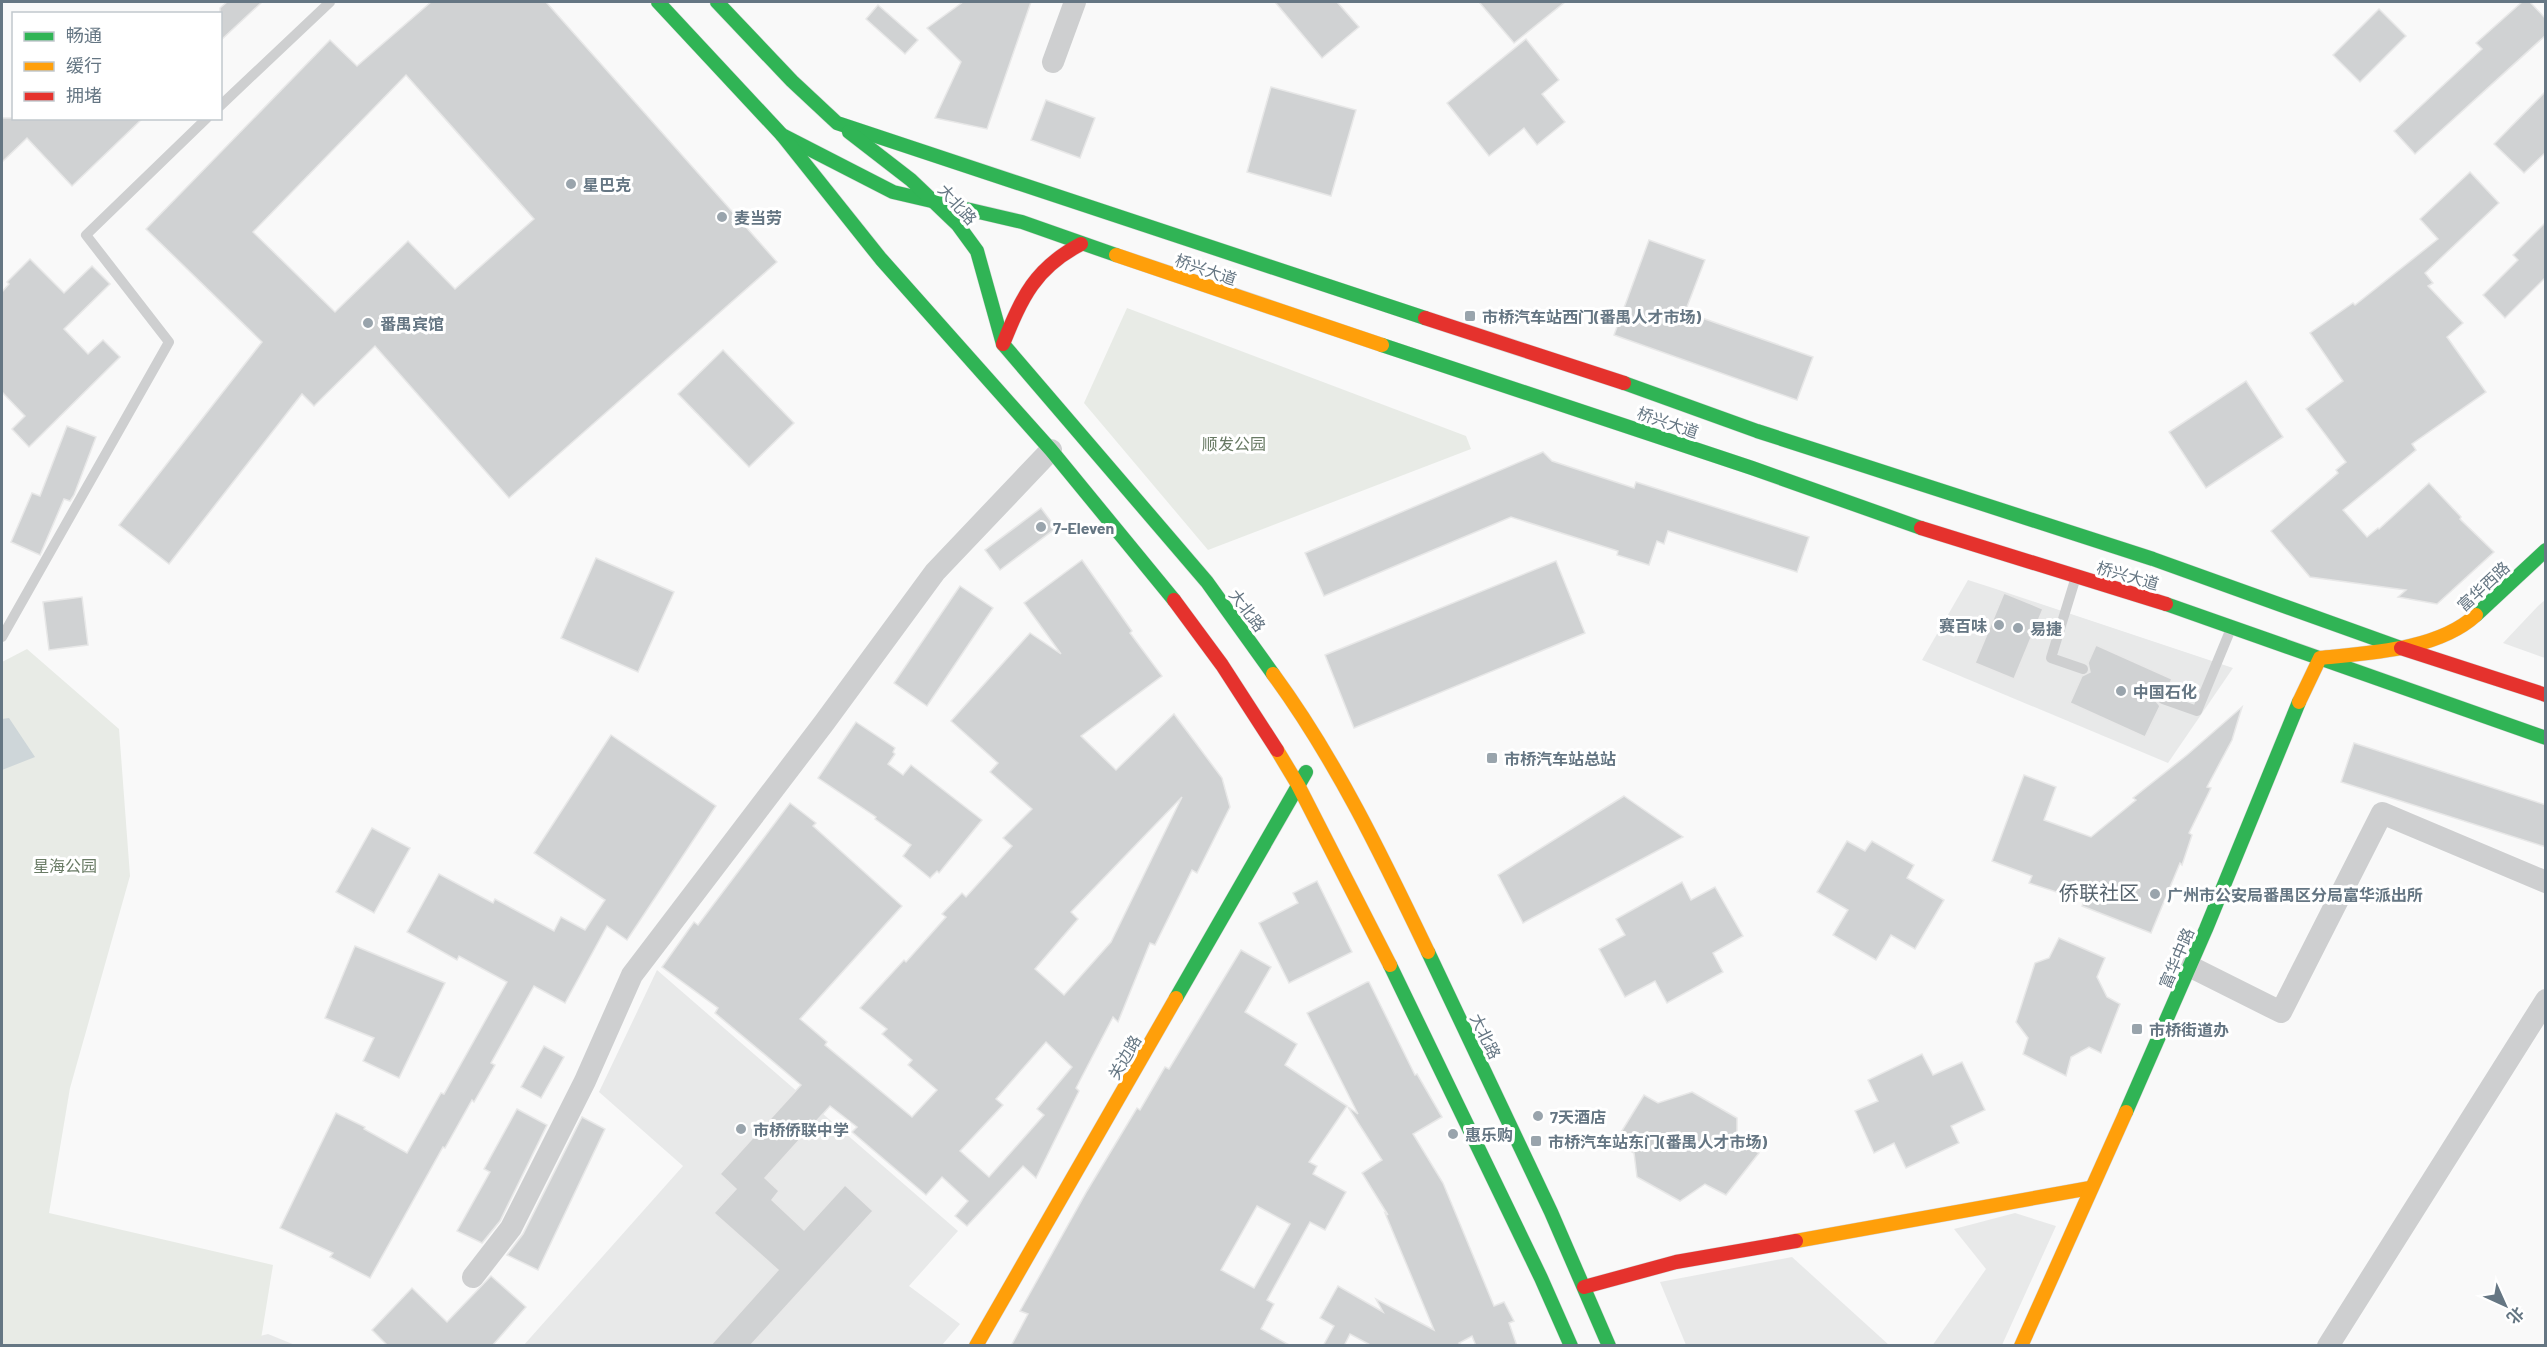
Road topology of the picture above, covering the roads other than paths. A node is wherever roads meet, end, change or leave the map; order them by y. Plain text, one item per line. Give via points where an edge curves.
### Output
1 (330, 2) edge
2 (658, 2) edge
3 (717, 2) edge
4 (1075, 2) edge
5 (1053, 62) dead end
6 (222, 104) edge
7 (205, 120) edge
8 (837, 123) junction
9 (782, 135) junction
10 (935, 201) junction
11 (1081, 244) junction
12 (1003, 344) junction
13 (1051, 450) junction
14 (2546, 550) edge
15 (2076, 577) junction
16 (2232, 627) junction
17 (2, 637) edge
18 (2404, 649) junction
19 (2320, 658) junction
20 (2083, 669) dead end
21 (2546, 695) edge
22 (2163, 699) dead end
23 (2546, 738) edge
24 (1321, 749) junction
25 (1298, 785) junction
26 (2546, 882) edge
27 (2191, 967) junction
28 (2546, 1000) edge
29 (2090, 1188) junction
30 (473, 1277) dead end
31 (1584, 1287) junction
32 (976, 1346) edge
33 (1570, 1346) edge
34 (1609, 1346) edge
35 (2021, 1346) edge
36 (2328, 1346) edge

1 - 6 lane
2 - 9 main road
3 - 8 main road, 大北路
4 - 5 street
7 - 17 lane via 86,235 169,342
8 - 10 main road, 大北路
8 - 18 main road, 桥兴大道 via 2163,563
9 - 10 main road, 桥兴大道 via 893,192
9 - 13 main road via 881,259
10 - 11 main road, 桥兴大道 via 1022,222
10 - 12 main road, 大北路 via 977,251
11 - 12 main road via 1056,257 1032,280 1021,297
11 - 15 main road, 桥兴大道 via 1914,526
12 - 24 main road, 大北路 via 1207,582 1266,662
13 - 25 main road via 1157,577 1222,665
13 - 30 street via 935,572 632,975 512,1228
14 - 18 main road, 富华西路 via 2465,625
15 - 16 main road, 桥兴大道
15 - 20 lane via 2051,657
16 - 19 main road, 桥兴大道
16 - 22 lane via 2197,711
18 - 19 main road
18 - 21 main road, 桥兴大道
19 - 23 main road, 桥兴大道
19 - 27 main road, 富华中路 via 2296,704
24 - 25 main road, 关边路
24 - 31 main road, 大北路 via 1378,847
25 - 32 main road, 关边路
25 - 33 main road via 1375,933
26 - 27 street via 2382,813 2281,1012
27 - 29 main road, 富华中路
28 - 36 street
29 - 31 main road via 1676,1262
29 - 35 main road, 富华中路
31 - 34 main road, 大北路

